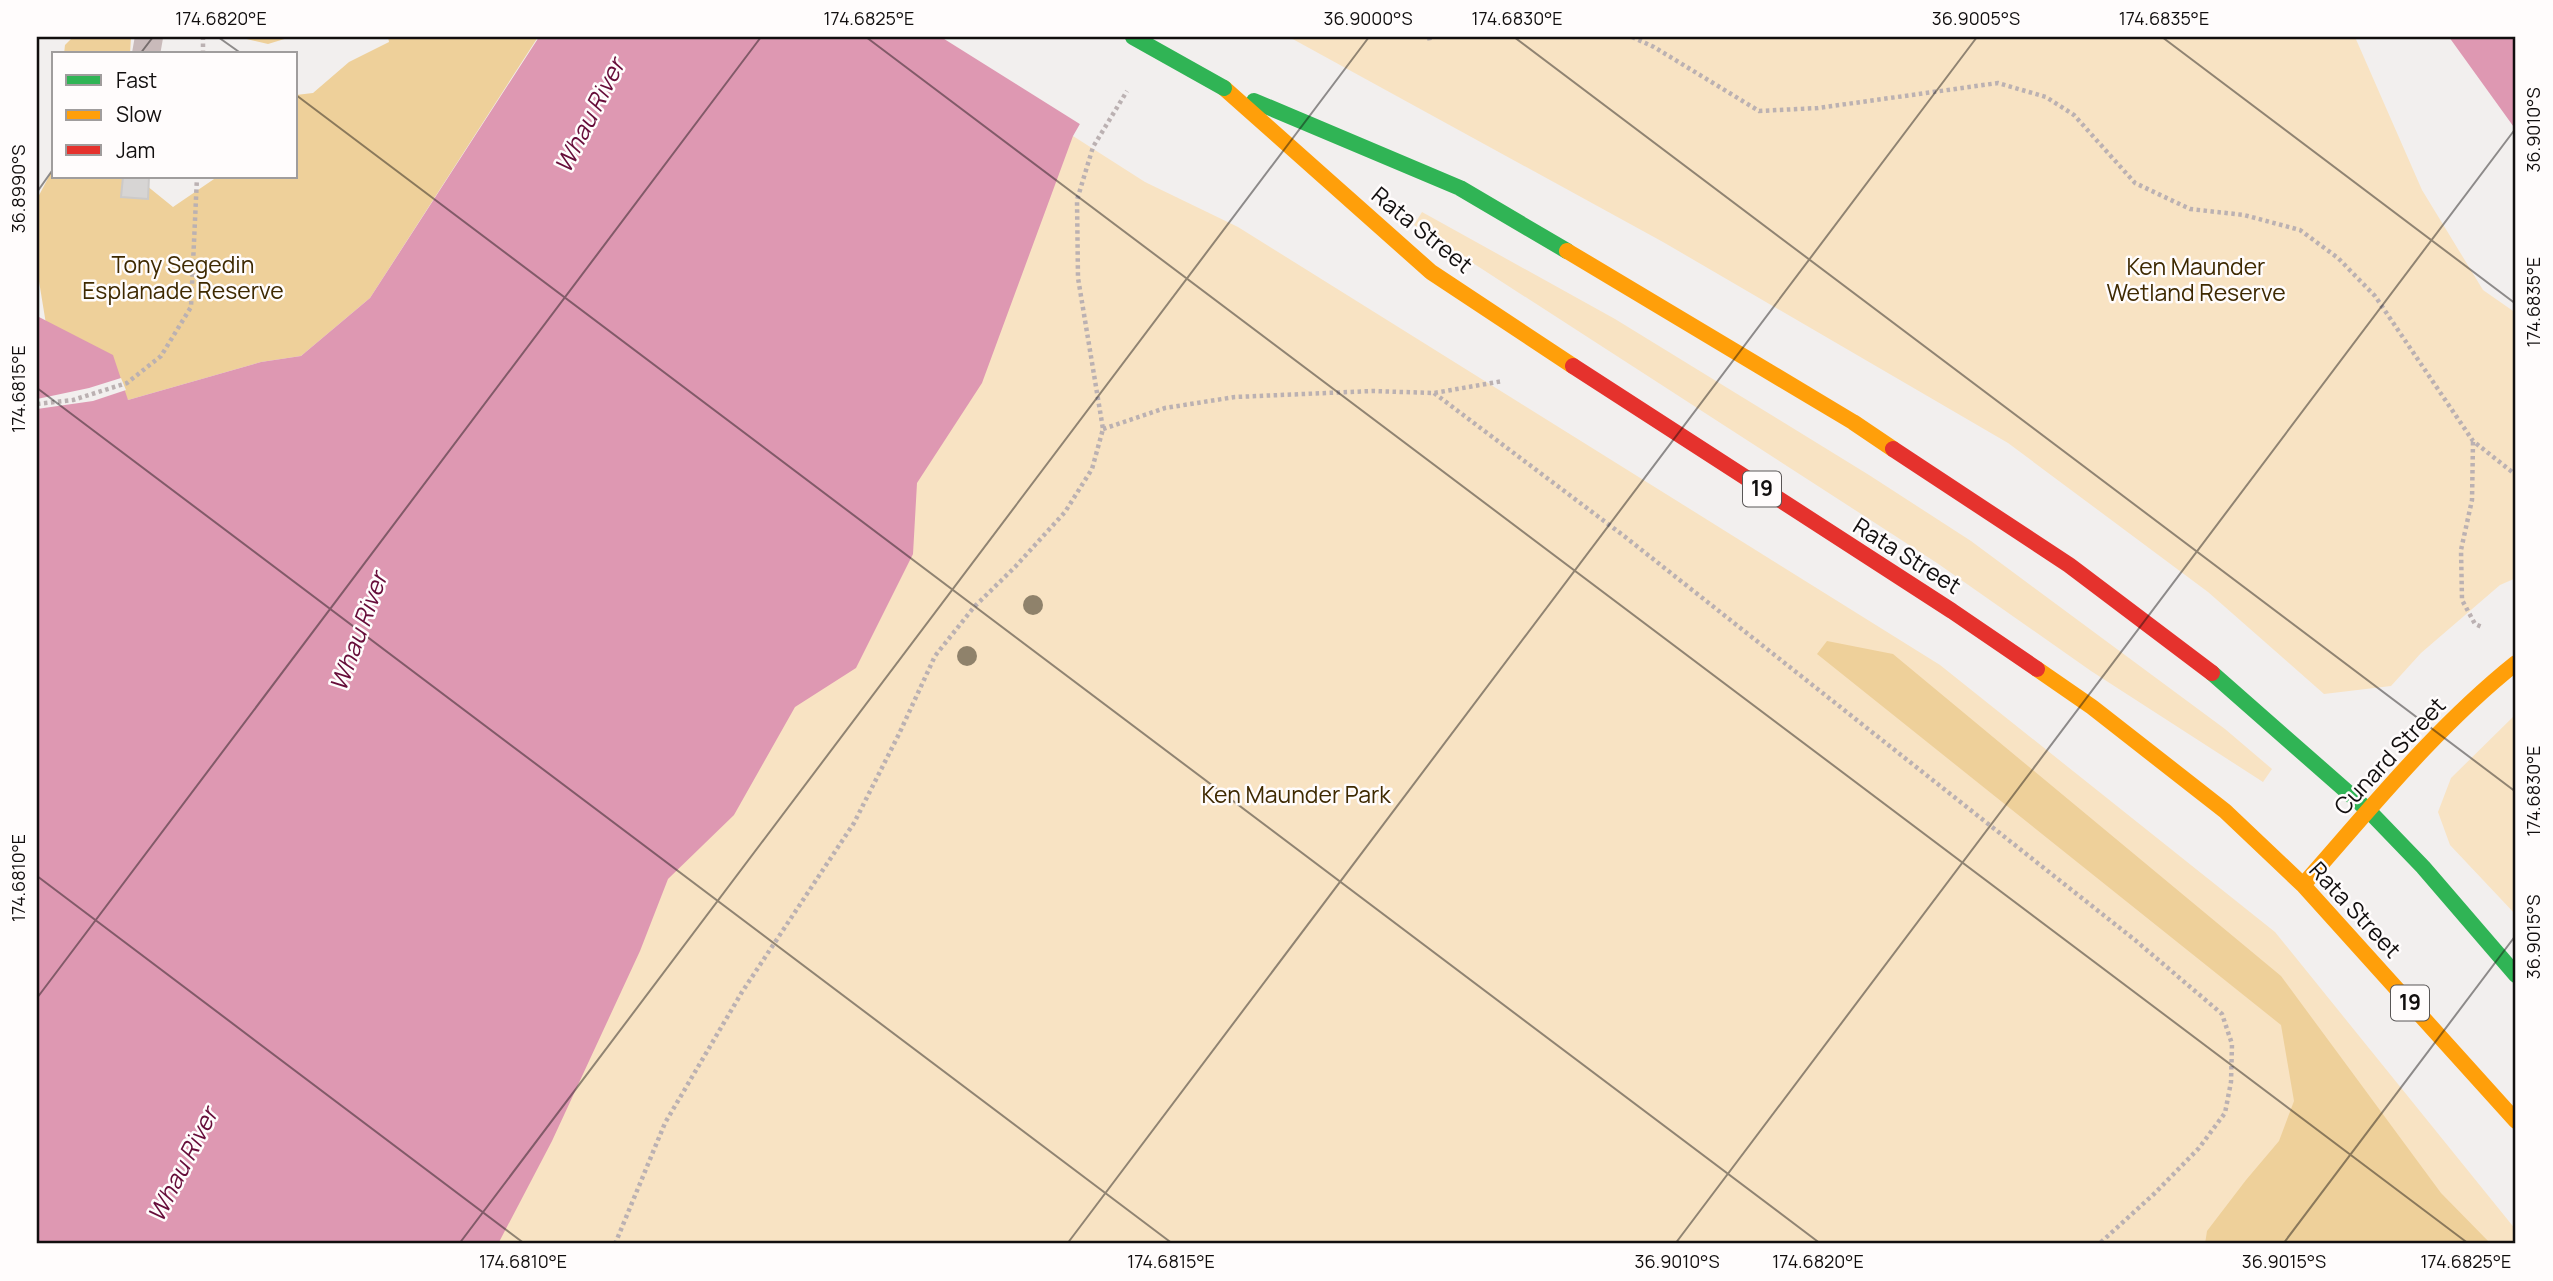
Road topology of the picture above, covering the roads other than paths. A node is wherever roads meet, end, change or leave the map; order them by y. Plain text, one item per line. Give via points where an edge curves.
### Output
1 (1133, 37) edge
2 (1223, 88) junction
3 (2516, 663) edge
4 (2369, 811) junction
5 (2303, 885) junction
6 (2516, 975) edge
7 (2516, 1121) edge

1 - 2 main road, Rata Street / 19, bridge
2 - 4 main road, Rata Street / 19 via 1460,188 1853,422 2070,565 2228,685
2 - 5 main road, Rata Street / 19 via 1431,272 2092,707 2225,811
3 - 4 main road, Cunard Street via 2480,692
4 - 5 main road, Cunard Street
4 - 6 main road, Rata Street / 19
5 - 7 main road, Rata Street / 19

